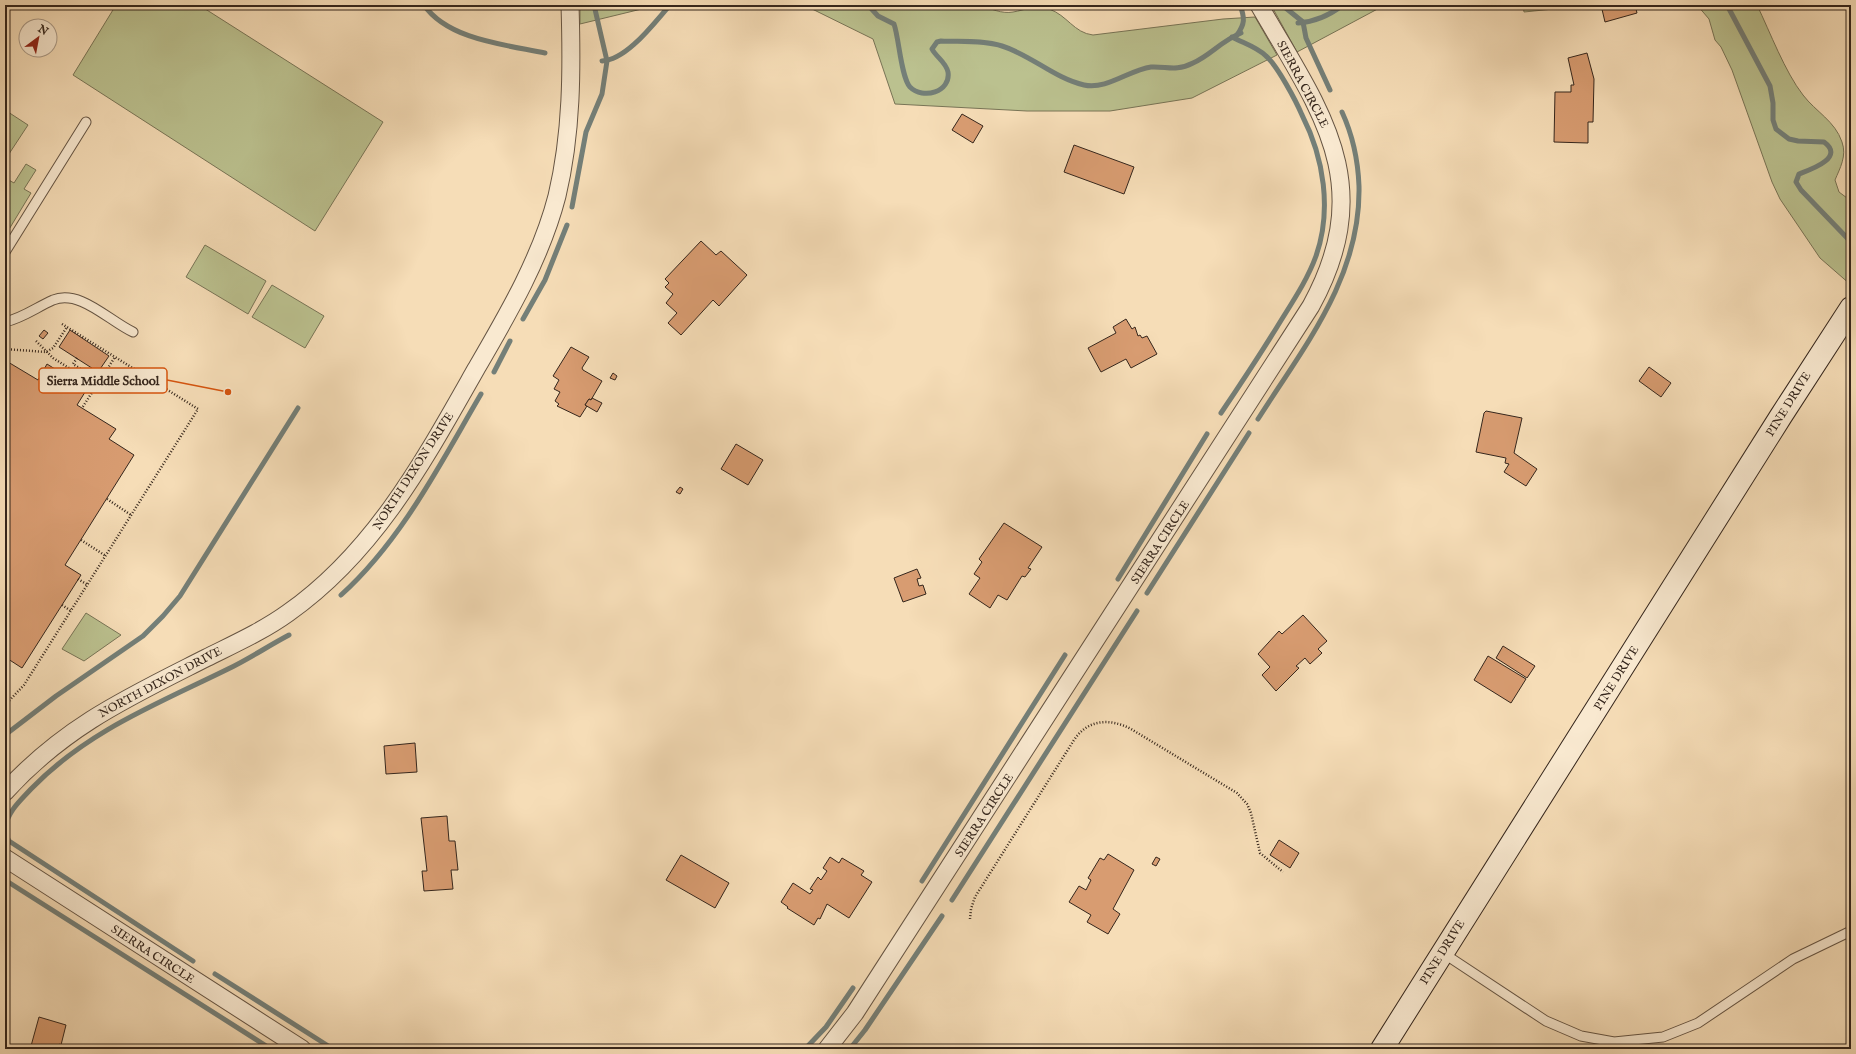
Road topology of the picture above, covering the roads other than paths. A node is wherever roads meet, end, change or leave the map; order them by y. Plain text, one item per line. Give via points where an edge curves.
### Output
1 (570, 5) edge
2 (1259, 5) edge
3 (86, 122) dead end
4 (5, 252) edge
5 (1851, 308) edge
6 (5, 322) edge
7 (133, 332) dead end
8 (5, 792) edge
9 (5, 858) edge
10 (1851, 931) edge
11 (1442, 952) junction
12 (302, 1049) edge
13 (827, 1049) edge
14 (1382, 1049) edge

1 - 8 street, NORTH DIXON DRIVE via 571,90 568,135 560,182 547,229 532,266 503,323 430,449 390,511 358,552 336,574 286,614 114,704 87,721 32,764
2 - 13 street, SIERRA CIRCLE via 1322,117 1335,154 1340,175 1341,208 1336,244 1326,276 1311,306 1158,545 858,1009
3 - 4 lane
5 - 11 main road, PINE DRIVE
6 - 7 lane via 24,316 52,301 68,297 77,299
9 - 12 street, SIERRA CIRCLE
10 - 11 lane via 1793,959 1698,1023 1663,1038 1614,1042 1581,1036 1546,1021
11 - 14 main road, PINE DRIVE

